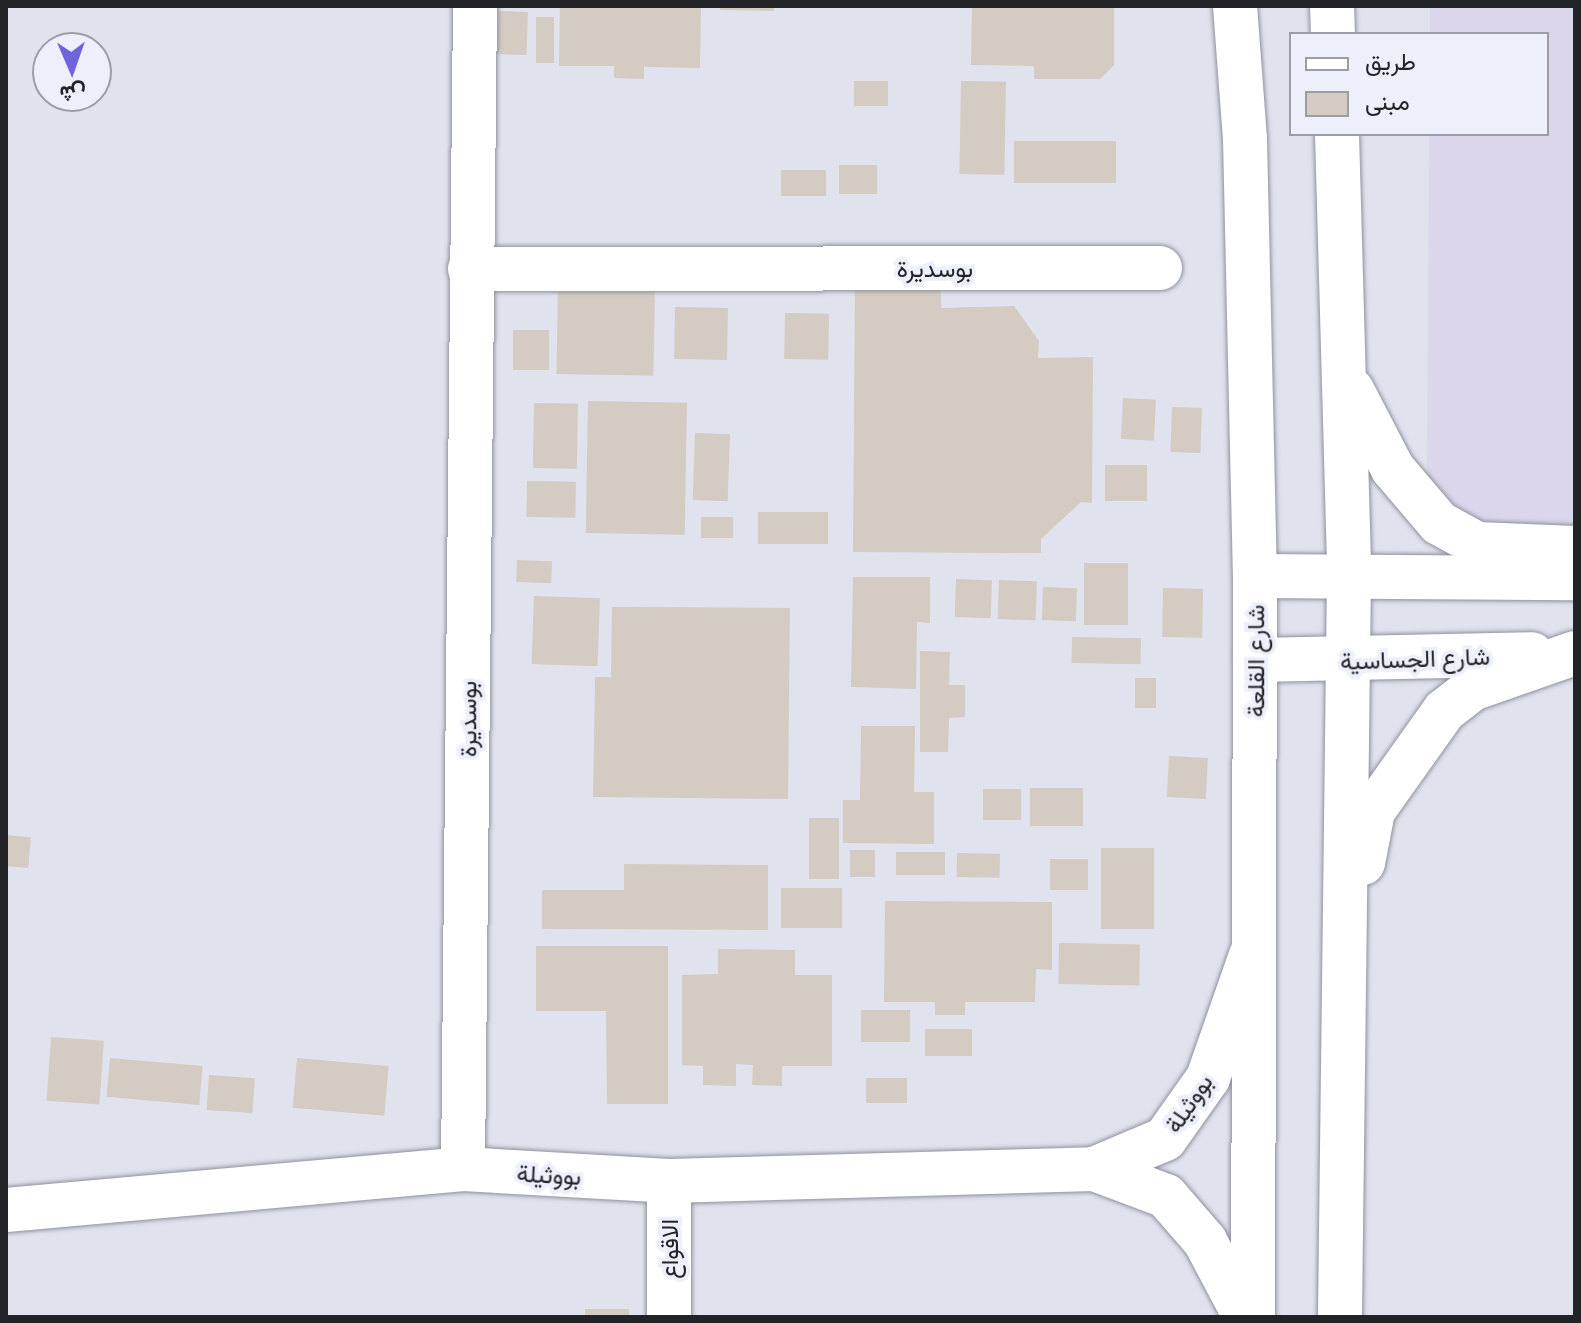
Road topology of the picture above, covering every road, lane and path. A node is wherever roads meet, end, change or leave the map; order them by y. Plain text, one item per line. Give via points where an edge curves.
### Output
1 (475, 6) edge
2 (1235, 6) edge
3 (1332, 6) edge
4 (1333, 32) edge
5 (1337, 136) edge
6 (1160, 268) dead end
7 (470, 269) junction
8 (1347, 381) junction
9 (1575, 548) edge
10 (1255, 576) junction
11 (1349, 577) junction
12 (1575, 578) edge
13 (1575, 653) edge
14 (1255, 660) junction
15 (1348, 661) junction
16 (1253, 949) junction
17 (1345, 959) junction
18 (463, 1169) junction
19 (1094, 1169) junction
20 (669, 1181) junction
21 (6, 1210) edge
22 (669, 1317) edge
23 (1245, 1317) edge
24 (1253, 1317) edge
25 (1340, 1317) edge

1 - 7 street, بوسديرة
2 - 10 street, شارع القلعة via 1245,139
3 - 4 street
5 - 8 street
6 - 7 street, بوسديرة
7 - 18 street, بوسديرة
8 - 9 street via 1393,469 1439,523 1477,544
8 - 11 street
10 - 11 street
10 - 14 street, شارع القلعة
11 - 12 street
11 - 15 street
13 - 15 street, شارع الجساسية
13 - 17 street via 1472,689 1444,711 1373,811
14 - 15 street, شارع الجساسية
14 - 16 street, شارع القلعة
15 - 17 street
16 - 19 street, بووثيلة via 1208,1078 1165,1139
16 - 24 street, شارع القلعة
17 - 25 street
18 - 20 street, بووثيلة
18 - 21 street, بووثيلة
19 - 20 street, بووثيلة
19 - 23 street, بووثيلة via 1166,1196 1205,1241
20 - 22 street, الاقواع

